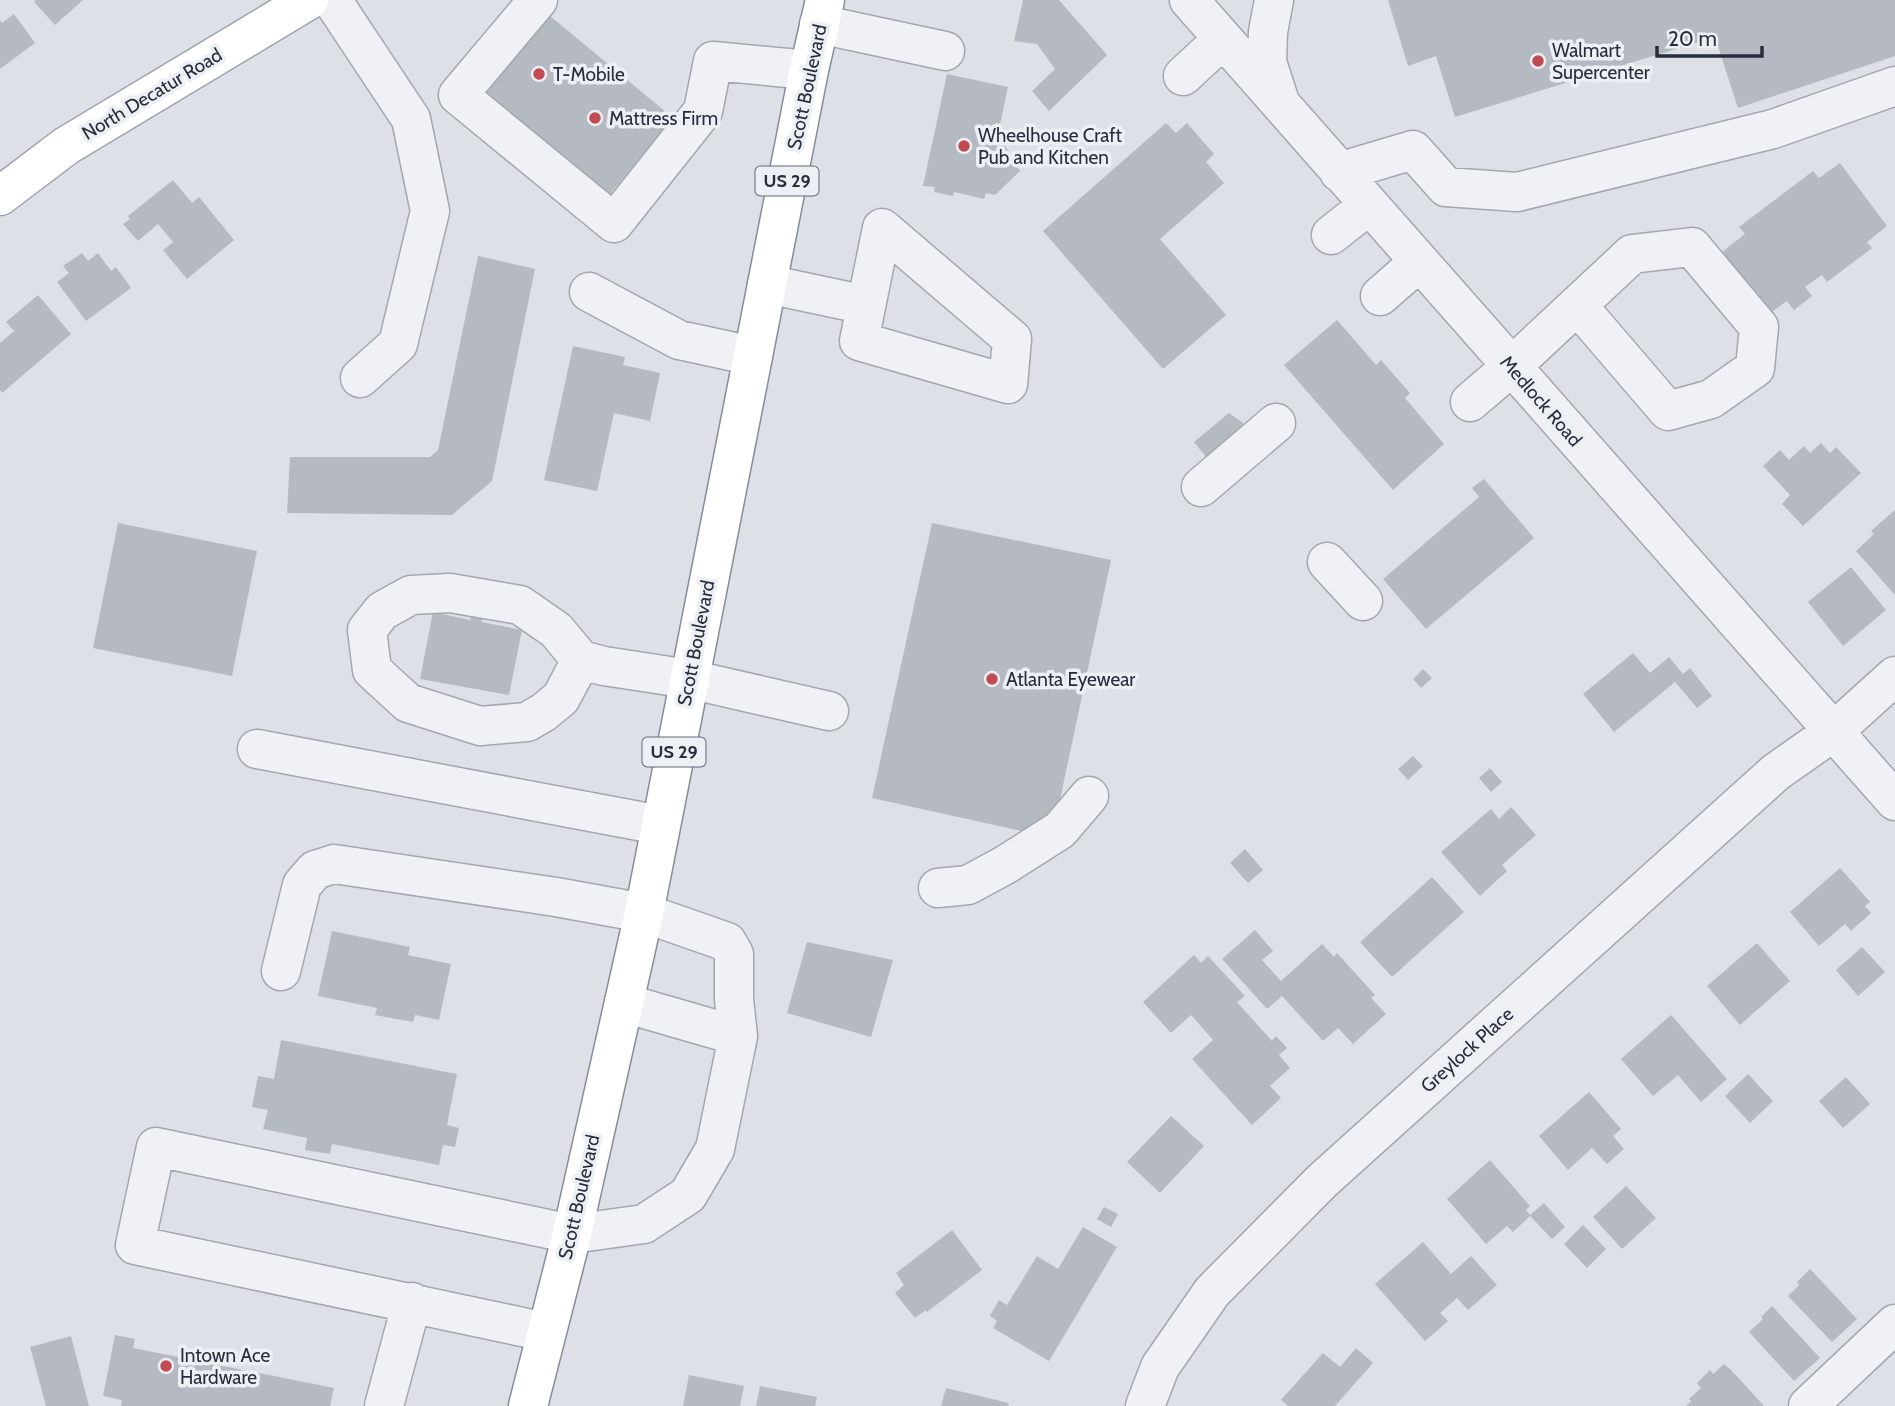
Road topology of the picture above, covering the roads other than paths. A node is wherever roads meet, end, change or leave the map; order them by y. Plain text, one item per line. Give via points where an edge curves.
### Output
1 (309, 0) edge
2 (332, 0) edge
3 (538, 0) edge
4 (1189, 0) edge
5 (1274, 0) edge
6 (822, 12) edge
7 (1223, 39) junction
8 (945, 51) dead end
9 (809, 70) junction
10 (1183, 76) dead end
11 (1895, 86) edge
12 (1280, 104) junction
13 (1339, 172) junction
14 (0, 196) edge
15 (1369, 205) junction
16 (1331, 235) dead end
17 (1419, 262) junction
18 (767, 284) junction
19 (589, 292) dead end
20 (1380, 296) dead end
21 (866, 305) junction
22 (1577, 305) junction
23 (753, 356) junction
24 (1511, 367) junction
25 (360, 378) dead end
26 (1470, 402) dead end
27 (1276, 423) dead end
28 (1201, 487) dead end
29 (1327, 562) dead end
30 (1363, 601) dead end
31 (581, 660) junction
32 (1895, 676) edge
33 (689, 679) junction
34 (830, 711) dead end
35 (1833, 732) junction
36 (257, 749) dead end
37 (1089, 796) dead end
38 (1895, 801) edge
39 (660, 825) junction
40 (938, 888) dead end
41 (644, 913) junction
42 (281, 971) dead end
43 (624, 1003) junction
44 (738, 1035) junction
45 (572, 1234) junction
46 (412, 1302) junction
47 (1895, 1324) edge
48 (546, 1332) junction
49 (384, 1406) edge
50 (528, 1406) edge
51 (1145, 1406) edge
52 (1808, 1406) edge

1 - 14 main road, North Decatur Road via 66,145
2 - 25 street via 411,119 430,212 398,344
3 - 9 street via 458,95 614,223 703,111 713,61
4 - 7 street, Medlock Road
5 - 12 street via 1266,62
6 - 8 street
6 - 9 main road, Scott Boulevard / US 29
7 - 10 street
7 - 12 street, Medlock Road
9 - 18 main road, Scott Boulevard / US 29
11 - 13 street via 1773,129 1517,192 1446,187 1413,150
12 - 13 street, Medlock Road
13 - 15 street, Medlock Road
15 - 16 street
15 - 17 street, Medlock Road
17 - 20 street
17 - 24 street, Medlock Road
18 - 21 street
18 - 23 main road, Scott Boulevard / US 29
19 - 23 street via 679,340
21 - 21 street via 859,341 1008,384 1012,339 882,228
22 - 22 street via 1632,254 1692,247 1759,327 1755,368 1711,399 1668,411
22 - 24 street
23 - 33 main road, Scott Boulevard / US 29
24 - 26 street
24 - 35 street, Medlock Road
27 - 28 street
29 - 30 street
31 - 31 street via 556,630 520,605 450,593 411,595 382,611 367,630 372,670 408,703 480,726 527,722 544,712 561,698
31 - 33 street
32 - 35 street, Greylock Place
33 - 34 street
33 - 39 main road, Scott Boulevard / US 29
35 - 38 street, Medlock Road
35 - 51 street, Greylock Place via 1776,772 1322,1181 1212,1292 1160,1367
36 - 39 street
37 - 40 street via 1059,830 1005,865 968,885
39 - 41 main road, Scott Boulevard / US 29
41 - 42 street via 334,864 315,870 302,885
41 - 43 main road, Scott Boulevard / US 29
41 - 44 street via 727,942 734,954
43 - 44 street
43 - 45 main road, Scott Boulevard / US 29
44 - 45 street via 715,1149 688,1195 644,1224
45 - 46 street via 156,1147 135,1245
45 - 48 main road, Scott Boulevard / US 29
46 - 48 street
46 - 49 street
47 - 52 street
48 - 50 main road, Scott Boulevard / US 29

